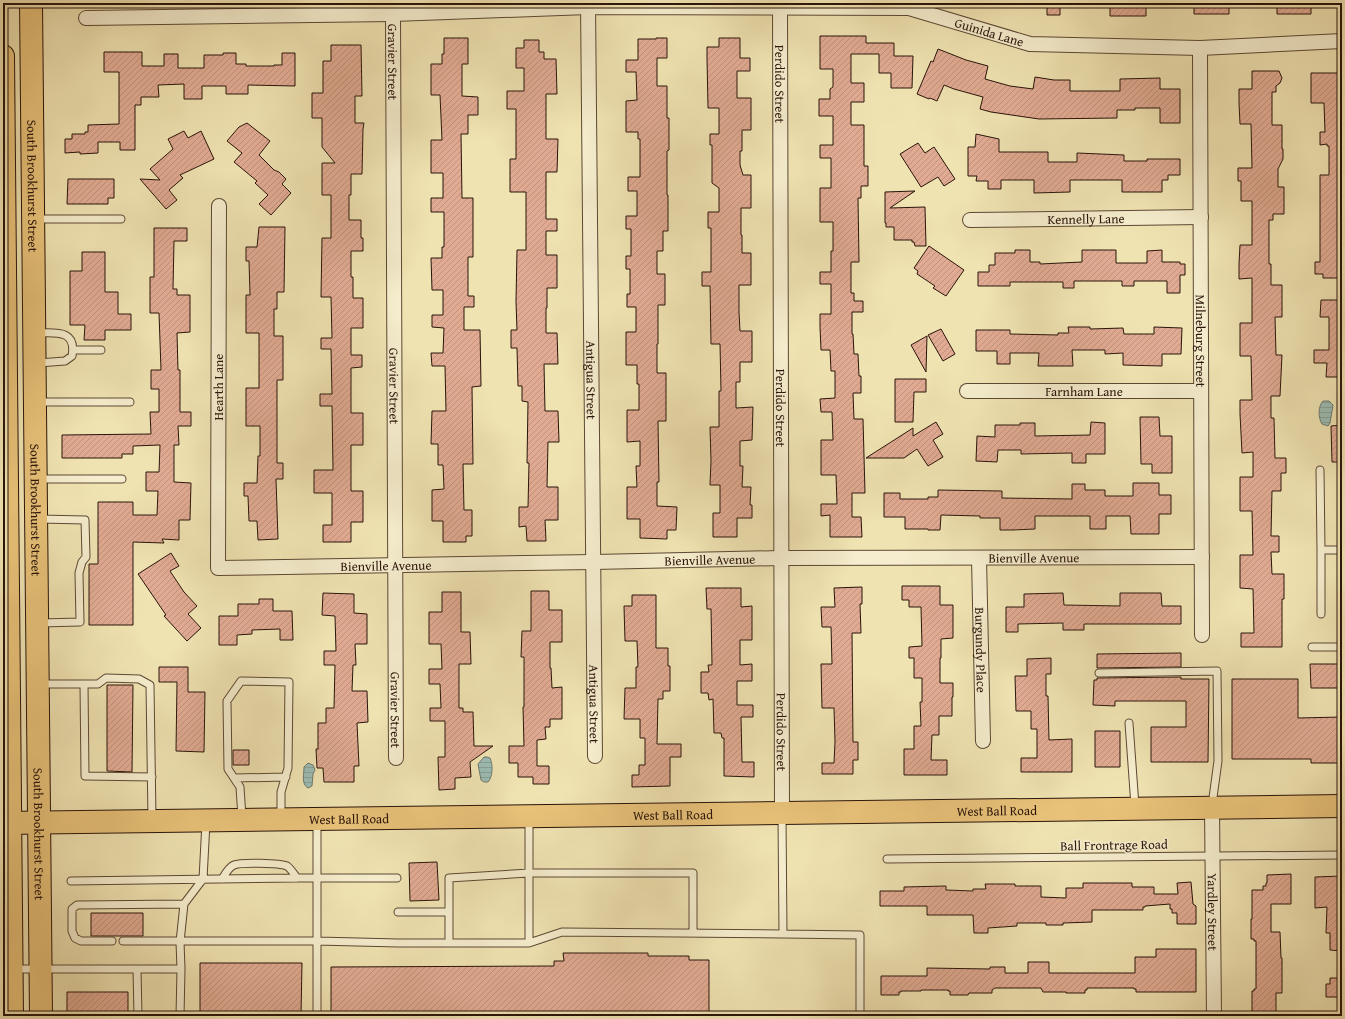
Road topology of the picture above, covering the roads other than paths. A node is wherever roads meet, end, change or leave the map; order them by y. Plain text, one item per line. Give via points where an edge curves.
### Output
1 (23, 3) edge
2 (31, 3) edge
3 (588, 5) edge
4 (780, 5) edge
5 (393, 14) junction
6 (86, 18) dead end
7 (1342, 41) edge
8 (1200, 48) junction
9 (3, 56) edge
10 (32, 125) junction
11 (219, 206) dead end
12 (1201, 217) junction
13 (33, 220) junction
14 (121, 220) dead end
15 (970, 220) dead end
16 (4, 242) edge
17 (35, 333) junction
18 (73, 350) junction
19 (101, 350) dead end
20 (35, 363) junction
21 (967, 392) dead end
22 (1202, 392) junction
23 (36, 402) junction
24 (130, 402) dead end
25 (1320, 470) dead end
26 (37, 479) junction
27 (122, 479) dead end
28 (5, 504) edge
29 (37, 519) junction
30 (1321, 550) junction
31 (1342, 550) edge
32 (1202, 557) junction
33 (781, 558) junction
34 (979, 558) junction
35 (594, 562) junction
36 (396, 565) junction
37 (218, 568) joint
38 (5, 610) edge
39 (1320, 614) dead end
40 (38, 623) junction
41 (1202, 635) dead end
42 (1312, 647) dead end
43 (1342, 647) edge
44 (1098, 673) dead end
45 (38, 684) junction
46 (84, 684) junction
47 (1129, 723) dead end
48 (6, 724) edge
49 (983, 741) dead end
50 (596, 756) dead end
51 (396, 758) dead end
52 (152, 777) junction
53 (286, 777) junction
54 (235, 778) junction
55 (1342, 806) edge
56 (1212, 807) junction
57 (1135, 808) junction
58 (782, 813) junction
59 (529, 816) junction
60 (281, 819) junction
61 (317, 819) junction
62 (206, 820) junction
63 (242, 820) junction
64 (152, 821) junction
65 (40, 822) junction
66 (7, 823) edge
67 (1342, 855) edge
68 (1212, 856) junction
69 (887, 859) dead end
70 (529, 873) junction
71 (297, 878) junction
72 (317, 878) junction
73 (397, 878) dead end
74 (203, 879) junction
75 (222, 879) junction
76 (72, 881) dead end
77 (184, 904) junction
78 (398, 912) dead end
79 (449, 912) junction
80 (693, 933) junction
81 (783, 934) junction
82 (112, 941) dead end
83 (123, 941) dead end
84 (317, 941) junction
85 (180, 942) junction
86 (449, 943) junction
87 (529, 943) junction
88 (9, 965) edge
89 (41, 969) junction
90 (137, 969) junction
91 (180, 969) junction
92 (12, 1016) edge
93 (41, 1016) edge
94 (138, 1016) edge
95 (180, 1016) edge
96 (317, 1016) edge
97 (860, 1016) edge
98 (1214, 1016) edge

1 - 10 main road via 24,113
2 - 10 main road, South Brookhurst Street
3 - 4 street, Guinida Lane
3 - 5 street, Guinida Lane
3 - 35 street, Antigua Street
4 - 8 street, Guinida Lane via 909,8 1030,44
4 - 33 street, Perdido Street
5 - 6 street, Guinida Lane
5 - 36 street, Gravier Street
7 - 8 street, Guinida Lane
8 - 12 street, Milneburg Street
9 - 16 main road
10 - 13 main road, South Brookhurst Street
11 - 37 street, Hearth Lane
12 - 15 street, Kennelly Lane
12 - 22 street, Milneburg Street
13 - 14 lane
13 - 17 main road, South Brookhurst Street
16 - 20 main road via 22,279 24,350
16 - 28 main road
17 - 18 lane via 64,333 72,342
17 - 20 main road, South Brookhurst Street
18 - 19 lane
18 - 20 lane via 72,356 65,361
20 - 23 main road, South Brookhurst Street
21 - 22 street, Farnham Lane
22 - 32 street, Milneburg Street
23 - 24 lane
23 - 26 main road, South Brookhurst Street
25 - 30 lane
26 - 27 lane
26 - 29 main road, South Brookhurst Street
28 - 38 main road
29 - 40 main road, South Brookhurst Street
29 - 40 lane via 85,520 86,557 79,573 80,622
30 - 31 lane
30 - 39 lane
32 - 34 street, Bienville Avenue
32 - 41 street, Milneburg Street
33 - 34 street, Bienville Avenue
33 - 35 street, Bienville Avenue
33 - 58 street, Perdido Street
34 - 49 street, Burgundy Place
35 - 36 street, Bienville Avenue
35 - 50 street, Antigua Street
36 - 37 street, Bienville Avenue
36 - 51 street, Gravier Street
38 - 48 main road
40 - 45 main road, South Brookhurst Street
42 - 43 lane
44 - 56 lane via 1217,671 1218,761
45 - 46 lane
45 - 65 main road, South Brookhurst Street
46 - 52 lane via 85,776
46 - 52 lane via 98,684 106,678 112,678 139,679 150,685
47 - 57 lane
48 - 66 main road
52 - 64 lane
53 - 54 lane
53 - 54 lane via 289,682 241,681 227,701 228,769
53 - 60 lane via 281,792
54 - 63 lane via 240,787
55 - 56 main road, West Ball Road
56 - 57 main road, West Ball Road
56 - 68 street, Yardley Street
57 - 58 main road, West Ball Road
58 - 59 main road, West Ball Road
58 - 81 lane
59 - 61 main road, West Ball Road
59 - 70 lane
60 - 61 main road, West Ball Road
60 - 63 main road, West Ball Road
61 - 72 lane
62 - 63 main road, West Ball Road
62 - 64 main road, West Ball Road
62 - 74 lane
64 - 65 main road, West Ball Road
65 - 66 main road, West Ball Road
65 - 89 main road, South Brookhurst Street
66 - 88 main road
67 - 68 lane, Ball Frontrage Road
68 - 69 lane, Ball Frontrage Road
68 - 98 street, Yardley Street
70 - 79 lane via 449,878
70 - 80 lane via 693,873
70 - 87 lane
71 - 72 lane
71 - 75 lane
71 - 75 lane via 287,867 263,863 235,864
72 - 73 lane
72 - 84 lane
74 - 75 lane
74 - 76 lane
74 - 77 lane
77 - 82 lane via 77,905 72,909 72,931 75,938 81,941
77 - 85 lane
78 - 79 lane
79 - 86 lane
80 - 81 lane
80 - 87 lane via 562,932
81 - 97 lane via 860,935
83 - 85 lane
84 - 85 lane
84 - 86 lane
84 - 96 lane
85 - 91 lane
86 - 87 lane
88 - 89 lane
88 - 92 main road
89 - 90 lane
89 - 93 main road, South Brookhurst Street
90 - 91 lane
90 - 94 lane
91 - 95 lane

